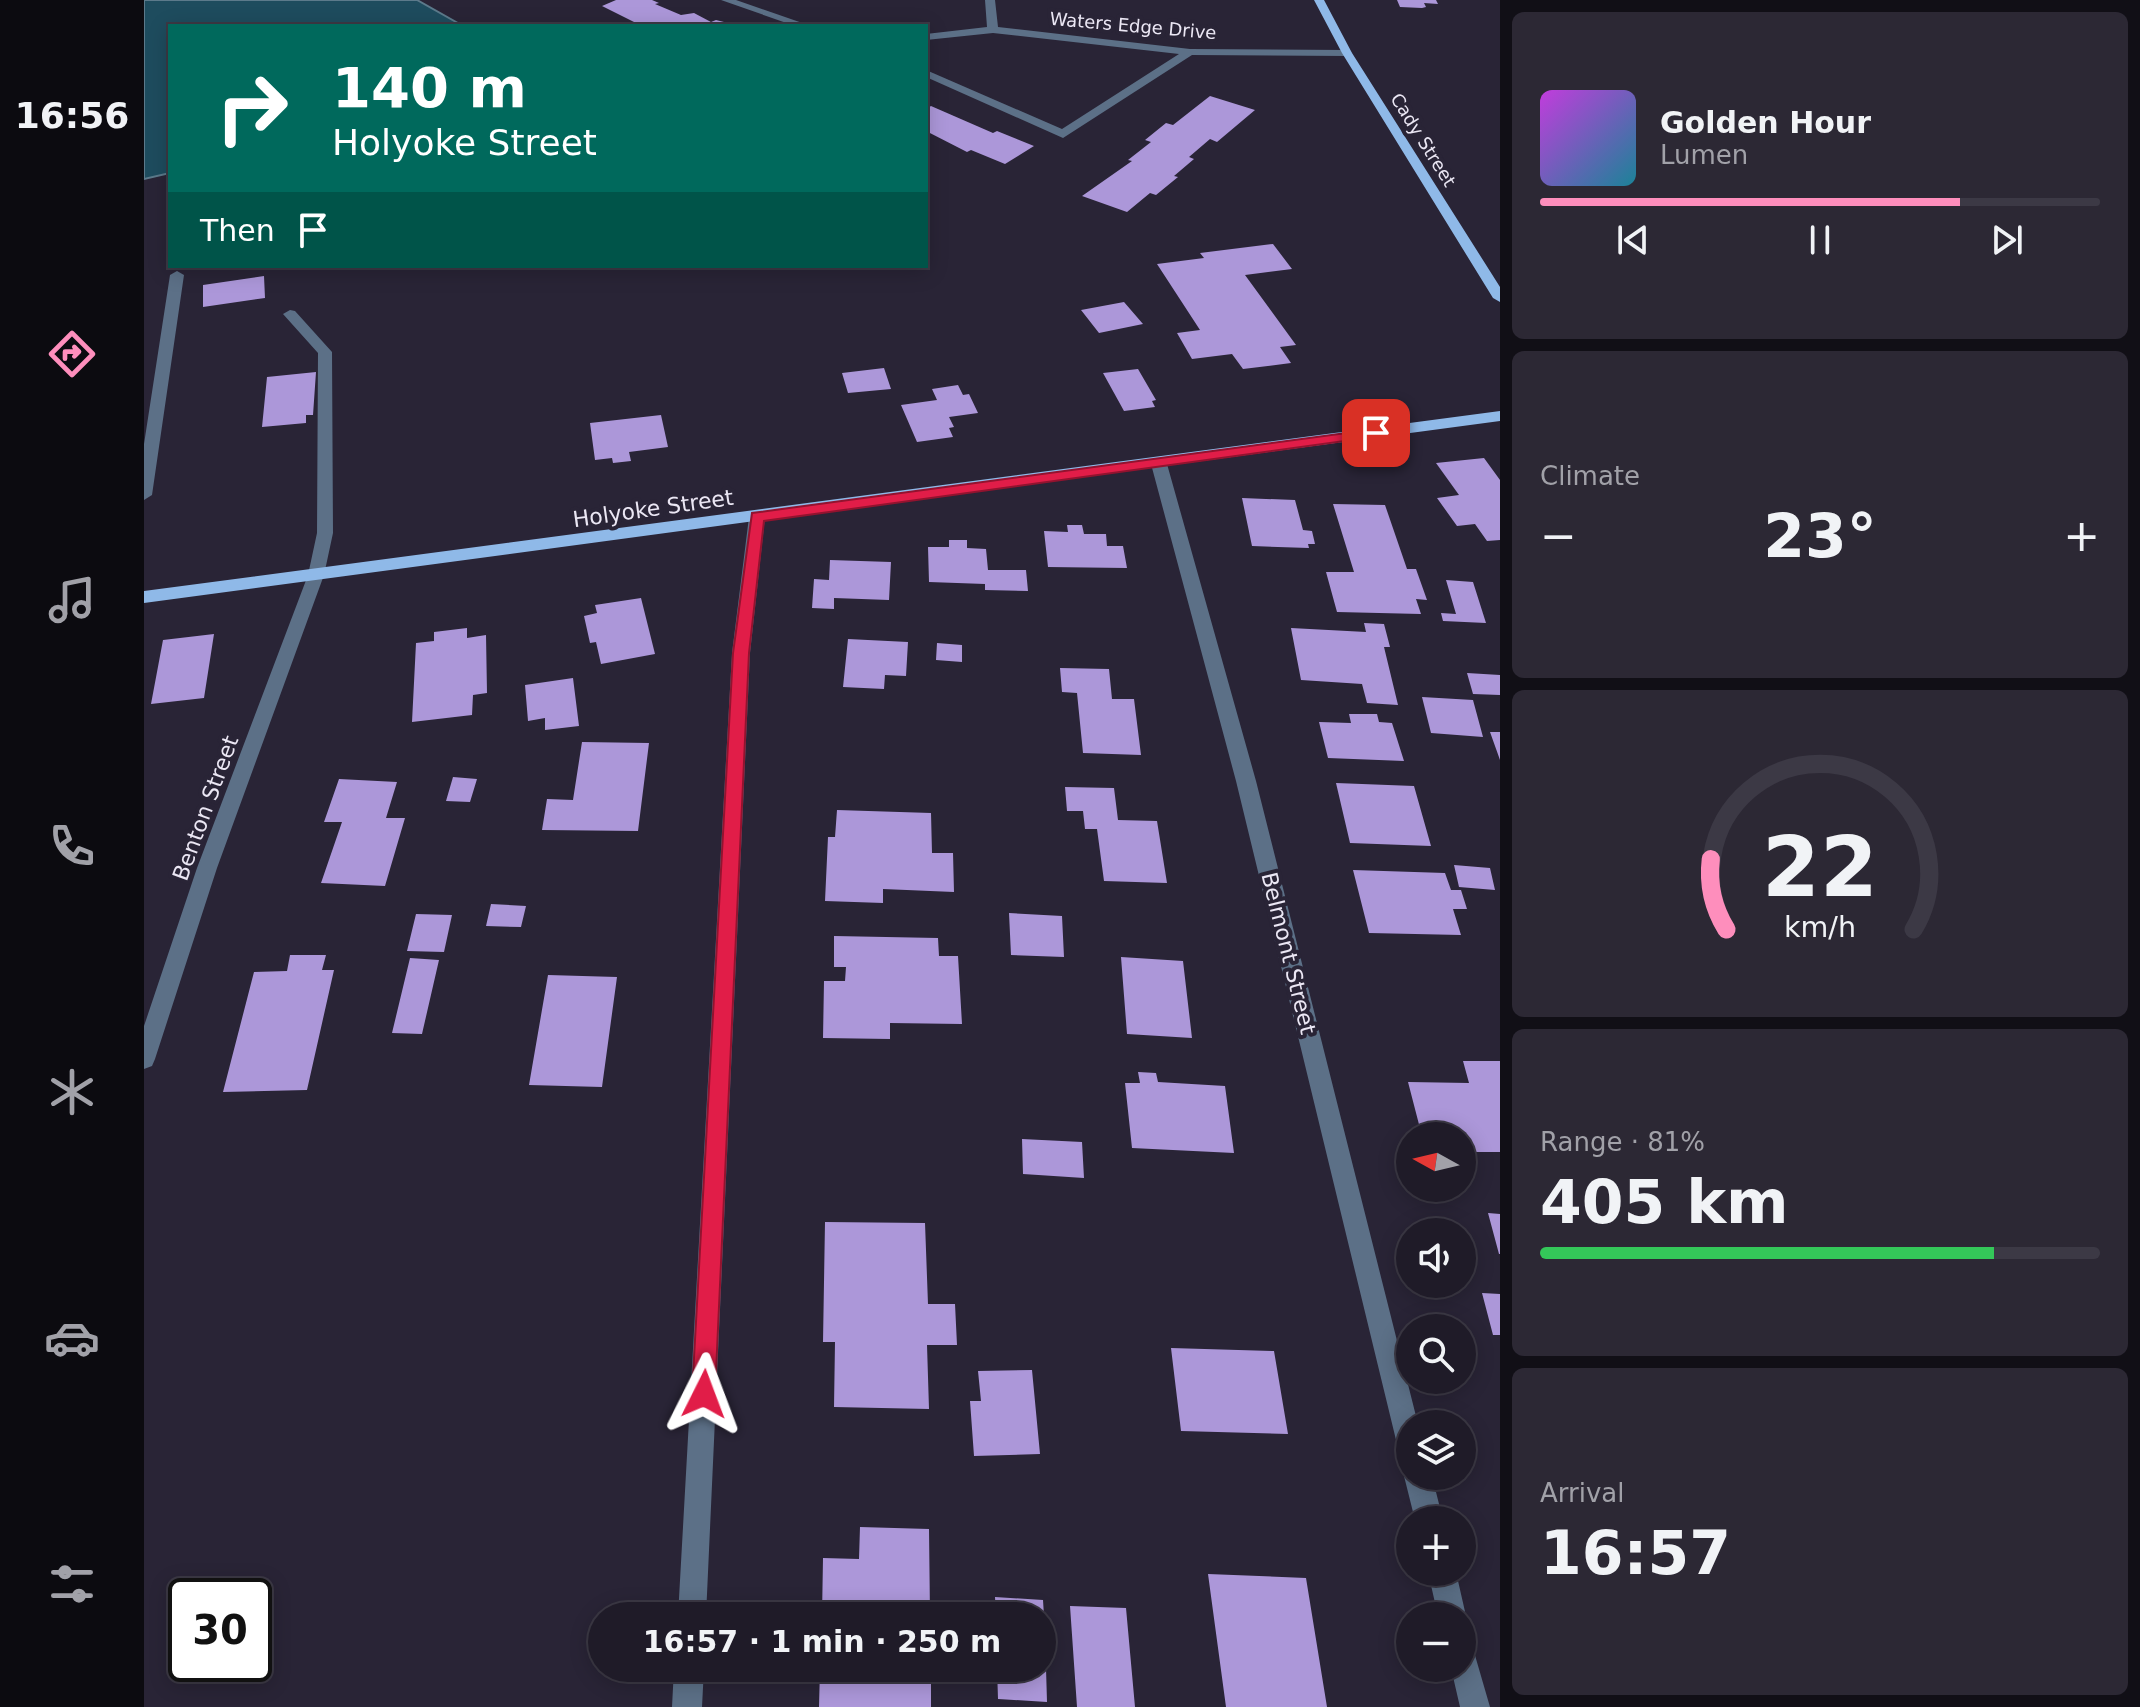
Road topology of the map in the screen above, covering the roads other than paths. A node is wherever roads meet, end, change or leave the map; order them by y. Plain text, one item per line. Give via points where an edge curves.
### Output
1 (726, 0) edge
2 (990, 0) edge
3 (1319, 0) edge
4 (800, 24) edge
5 (993, 30) junction
6 (928, 37) edge
7 (1190, 52) junction
8 (1347, 53) junction
9 (928, 74) edge
10 (177, 275) dead end
11 (1500, 298) edge
12 (290, 314) dead end
13 (1500, 416) edge
14 (1159, 464) junction
15 (144, 495) edge
16 (757, 517) junction
17 (316, 575) junction
18 (144, 597) edge
19 (144, 1059) edge
20 (1402, 1410) edge
21 (693, 1602) edge
22 (688, 1682) edge
23 (1469, 1682) edge
24 (687, 1707) edge
25 (1475, 1707) edge

1 - 4 street
2 - 5 street
3 - 8 main road, Cady Street
5 - 6 street, Waters Edge Drive
5 - 7 street, Waters Edge Drive
7 - 8 street, Waters Edge Drive
7 - 9 street via 1063,134
8 - 11 main road, Cady Street
10 - 15 street
12 - 17 street, Benton Street via 325,352 325,533
13 - 14 main road, Holyoke Street
14 - 16 main road, Holyoke Street
14 - 20 street, Belmont Street via 1246,781
16 - 17 main road, Holyoke Street
16 - 21 street via 741,653
17 - 18 main road, Holyoke Street
17 - 19 street, Benton Street via 207,868
22 - 24 street
23 - 25 street

